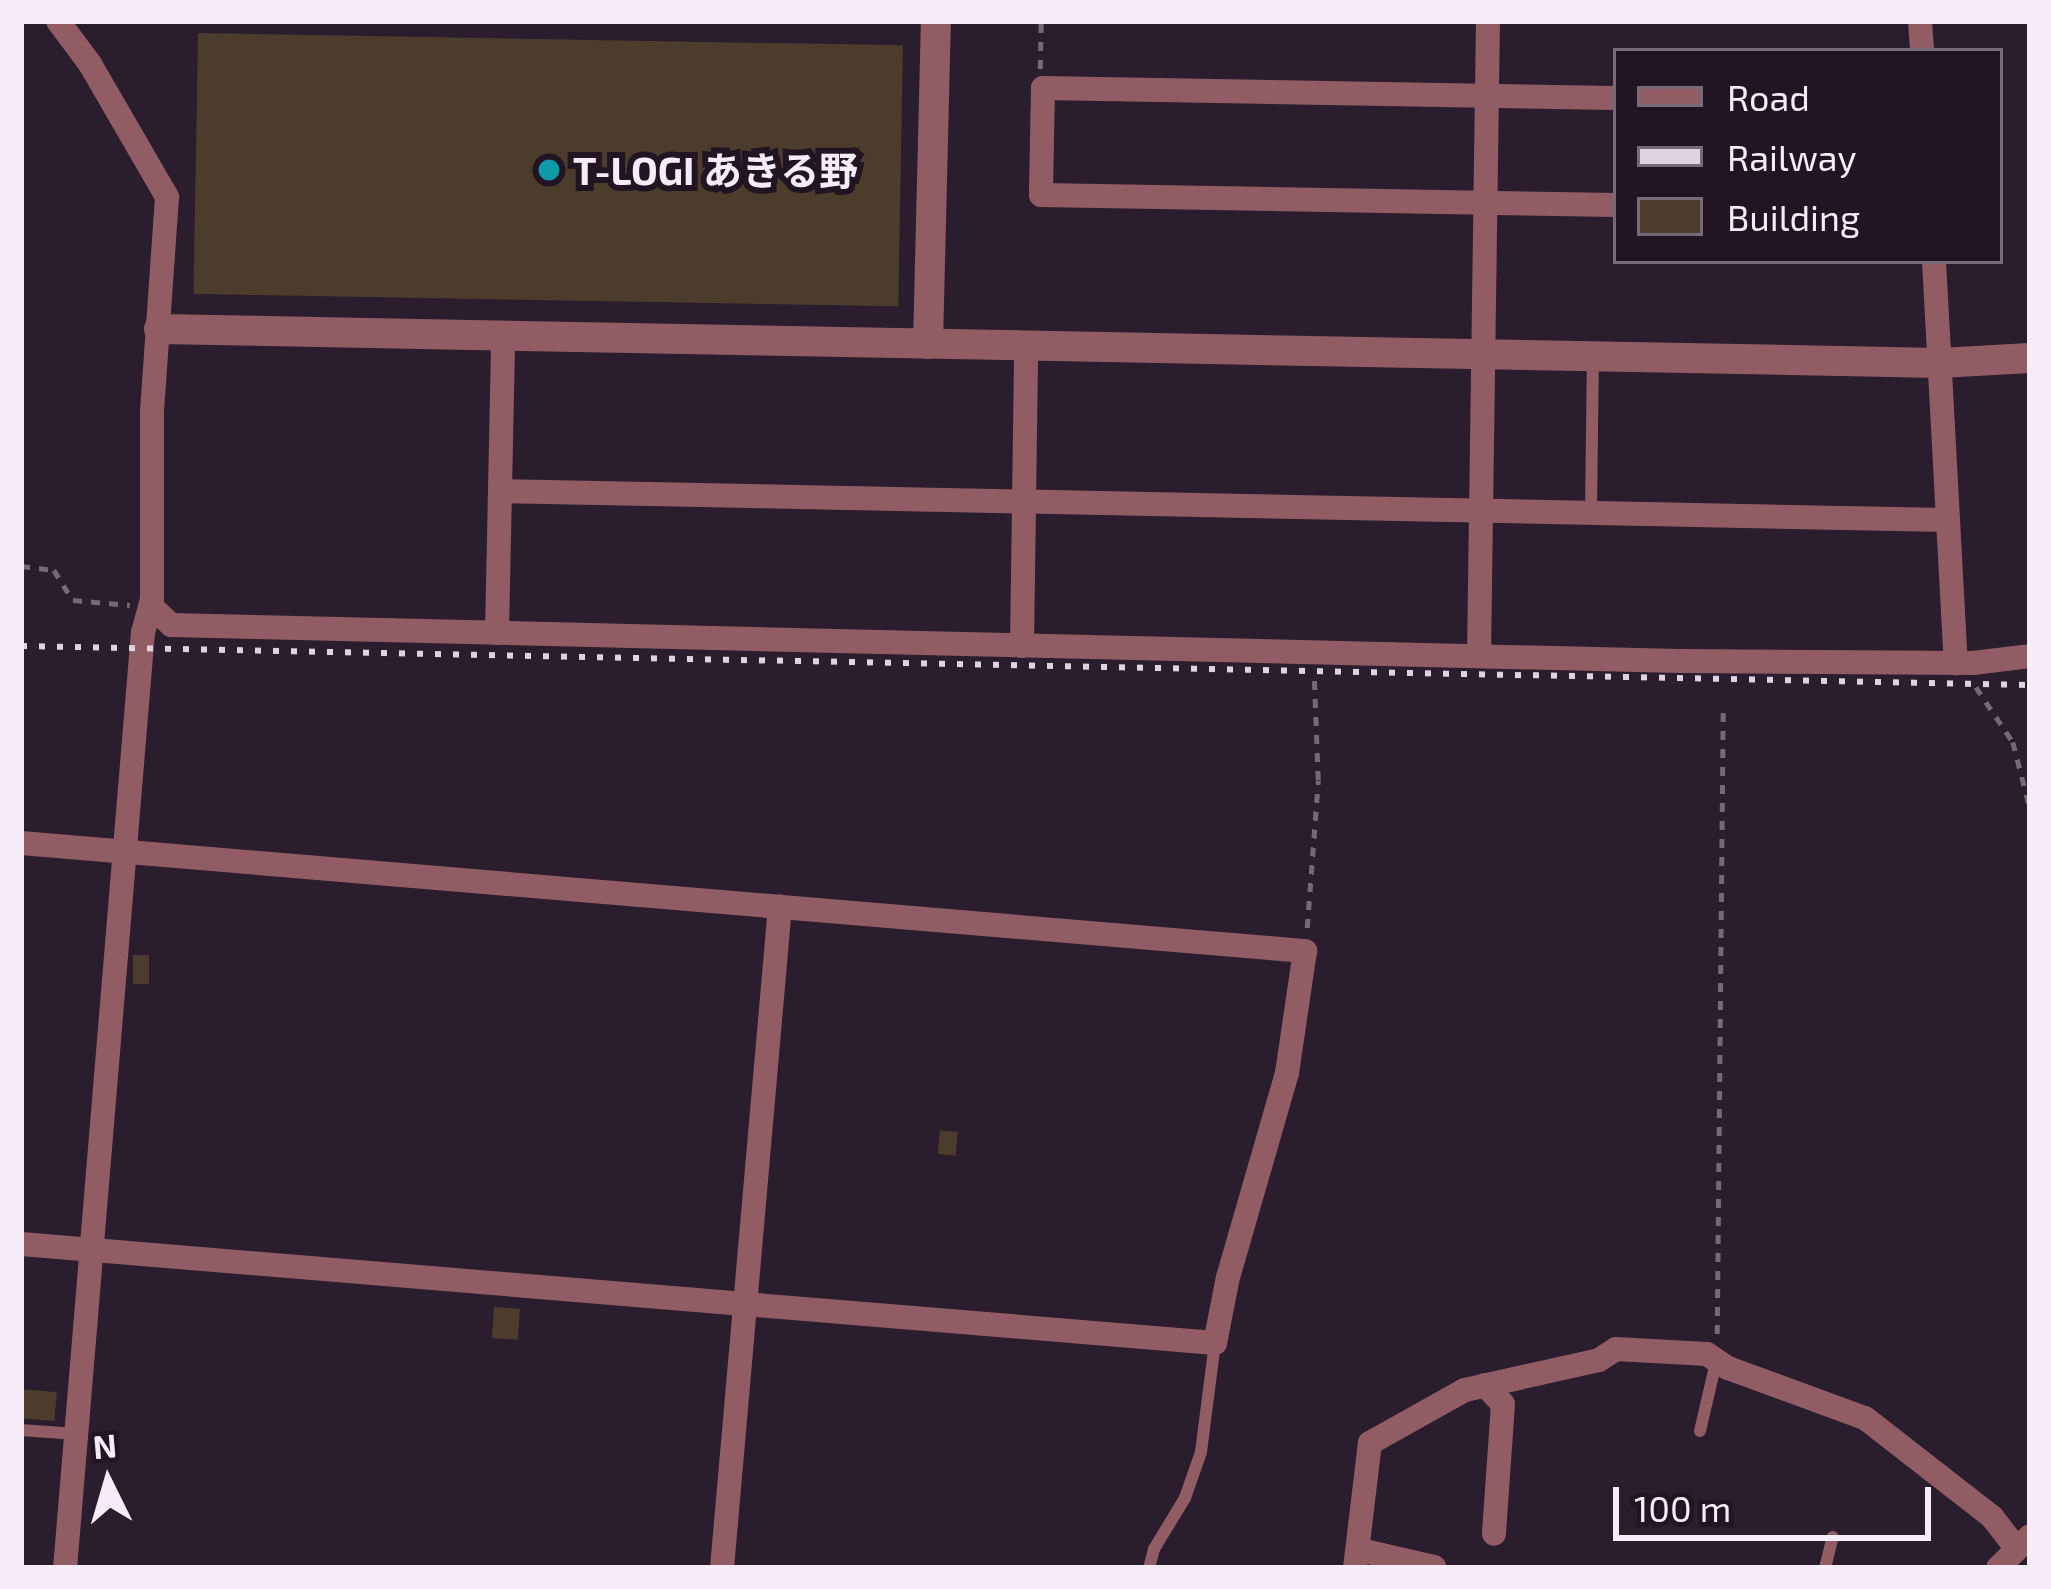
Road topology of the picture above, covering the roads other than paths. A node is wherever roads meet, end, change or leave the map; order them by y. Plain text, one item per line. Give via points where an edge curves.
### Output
1 (58, 21) edge
2 (936, 21) edge
3 (1489, 21) edge
4 (1487, 96) junction
5 (1613, 98) edge
6 (1485, 203) junction
7 (1613, 206) edge
8 (1934, 264) edge
9 (159, 329) junction
10 (503, 336) junction
11 (928, 344) junction
12 (1026, 346) junction
13 (1482, 354) junction
14 (1593, 356) junction
15 (2030, 358) edge
16 (1940, 363) junction
17 (500, 490) junction
18 (1024, 501) junction
19 (1480, 511) junction
20 (1591, 513) junction
21 (1948, 520) junction
22 (152, 607) junction
23 (497, 633) junction
24 (1022, 646) junction
25 (1478, 656) junction
26 (2030, 656) edge
27 (1965, 663) junction
28 (21, 843) edge
29 (124, 852) junction
30 (780, 907) junction
31 (21, 1244) edge
32 (92, 1250) junction
33 (744, 1305) junction
34 (1215, 1343) junction
35 (1717, 1358) junction
36 (1485, 1385) junction
37 (21, 1430) edge
38 (1700, 1431) dead end
39 (76, 1434) junction
40 (1494, 1534) dead end
41 (1834, 1537) dead end
42 (2023, 1541) edge
43 (1358, 1559) edge
44 (65, 1568) edge
45 (722, 1568) edge
46 (1149, 1568) edge
47 (1434, 1568) edge
48 (1825, 1568) edge
49 (1998, 1568) edge

1 - 9 street via 165,185
2 - 11 street
3 - 4 street
4 - 5 street
4 - 6 street
4 - 6 street via 1043,88 1041,195
6 - 7 street
6 - 13 street
8 - 16 street
9 - 10 street
9 - 22 street
10 - 11 street
10 - 17 street
11 - 12 street
12 - 13 street
12 - 18 street
13 - 14 street
13 - 19 street
14 - 16 street
14 - 20 lane
15 - 16 street
16 - 21 street
17 - 18 street
17 - 23 street
18 - 19 street
18 - 24 street
19 - 20 street
19 - 25 street
20 - 21 street
21 - 27 street
22 - 23 street via 171,625
22 - 29 street via 143,632
23 - 24 street
24 - 25 street
25 - 27 street
26 - 27 street
28 - 29 street
29 - 30 street
29 - 32 street
30 - 33 street
30 - 34 street via 1305,951 1287,1073
31 - 32 street
32 - 33 street
32 - 39 street
33 - 34 street
33 - 45 street
34 - 46 lane via 1201,1452
35 - 36 street via 1616,1348 1599,1360
35 - 38 lane
35 - 42 street via 1865,1418
36 - 40 street via 1503,1404
36 - 43 street via 1370,1442
37 - 39 lane
39 - 44 street
41 - 48 lane
42 - 49 street
43 - 47 street

